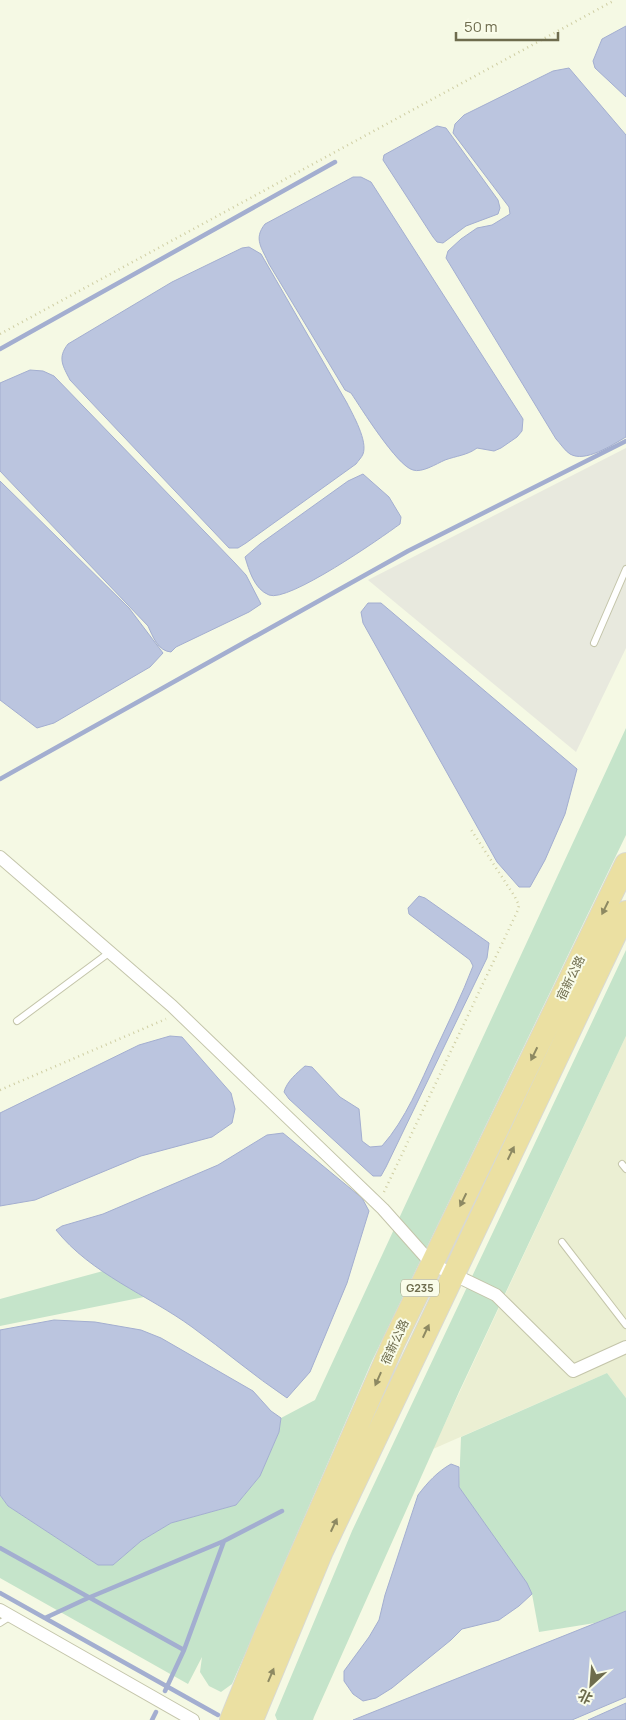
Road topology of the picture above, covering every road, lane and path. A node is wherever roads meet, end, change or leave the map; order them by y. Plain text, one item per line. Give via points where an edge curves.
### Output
1 (615, 0) edge
2 (0, 334) edge
3 (626, 569) edge
4 (594, 642) dead end
5 (470, 828) dead end
6 (0, 857) edge
7 (626, 864) edge
8 (626, 912) edge
9 (110, 952) junction
10 (179, 1014) junction
11 (17, 1021) dead end
12 (0, 1090) edge
13 (378, 1204) junction
14 (562, 1242) dead end
15 (432, 1264) junction
16 (453, 1274) junction
17 (626, 1325) edge
18 (626, 1347) edge
19 (4, 1616) edge
20 (193, 1720) edge
21 (231, 1720) edge
22 (252, 1720) edge

1 - 2 path
3 - 4 lane
5 - 13 path via 515,897 518,910
6 - 9 street
7 -> 15 highway, 宿新公路 / G235
16 -> 8 highway, 宿新公路
9 - 10 street
9 - 11 lane
10 - 12 path
10 - 13 street
13 - 15 street
14 - 17 lane
15 - 16 street
15 -> 21 highway, 宿新公路 / G235 via 280,1600
16 - 18 street via 496,1294 573,1371
22 -> 16 highway, 宿新公路 via 322,1551
19 - 20 street

